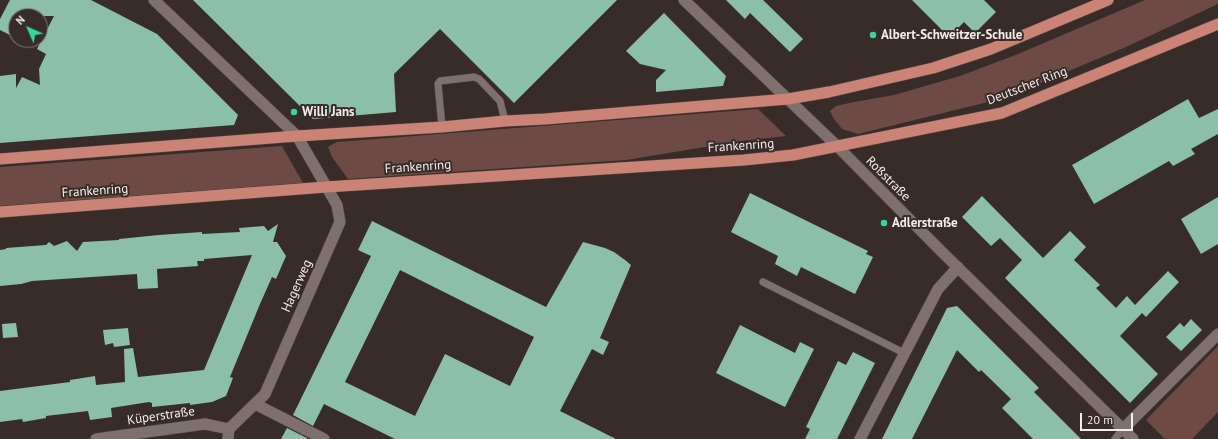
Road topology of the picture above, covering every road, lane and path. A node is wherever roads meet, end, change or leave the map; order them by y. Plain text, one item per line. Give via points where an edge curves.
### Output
1 (156, 0) edge
2 (684, 0) edge
3 (1108, 0) edge
4 (1218, 24) edge
5 (788, 99) junction
6 (505, 121) junction
7 (442, 127) junction
8 (297, 136) junction
9 (837, 146) junction
10 (0, 159) edge
11 (326, 187) junction
12 (0, 212) edge
13 (958, 267) junction
14 (763, 282) dead end
15 (1218, 334) edge
16 (904, 353) junction
17 (255, 404) junction
18 (1123, 429) junction
19 (228, 434) edge
20 (96, 439) edge
21 (324, 439) edge
22 (860, 439) edge
23 (1115, 439) edge
24 (1133, 439) edge

1 - 8 street, Hagerweg
2 - 5 street, Roßstraße
3 - 5 main road via 991,50 933,68
4 - 9 main road, Deutscher Ring via 1002,113
5 - 6 main road
5 - 9 street, Roßstraße
6 - 7 main road
6 - 7 lane via 500,101 474,77 440,81 438,84
7 - 8 main road
8 - 10 main road
8 - 11 street, Hagerweg
9 - 11 main road, Frankenring via 793,155 744,160
9 - 13 street, Roßstraße
11 - 12 main road, Frankenring
11 - 17 street, Hagerweg via 337,205 340,222 265,394
13 - 16 street via 938,288
13 - 18 street, Roßstraße
14 - 16 lane
15 - 18 street
16 - 22 street
17 - 19 street, Hagerweg
17 - 21 street
18 - 23 lane
18 - 24 street, Roßstraße
19 - 20 street, Küperstraße via 205,424

